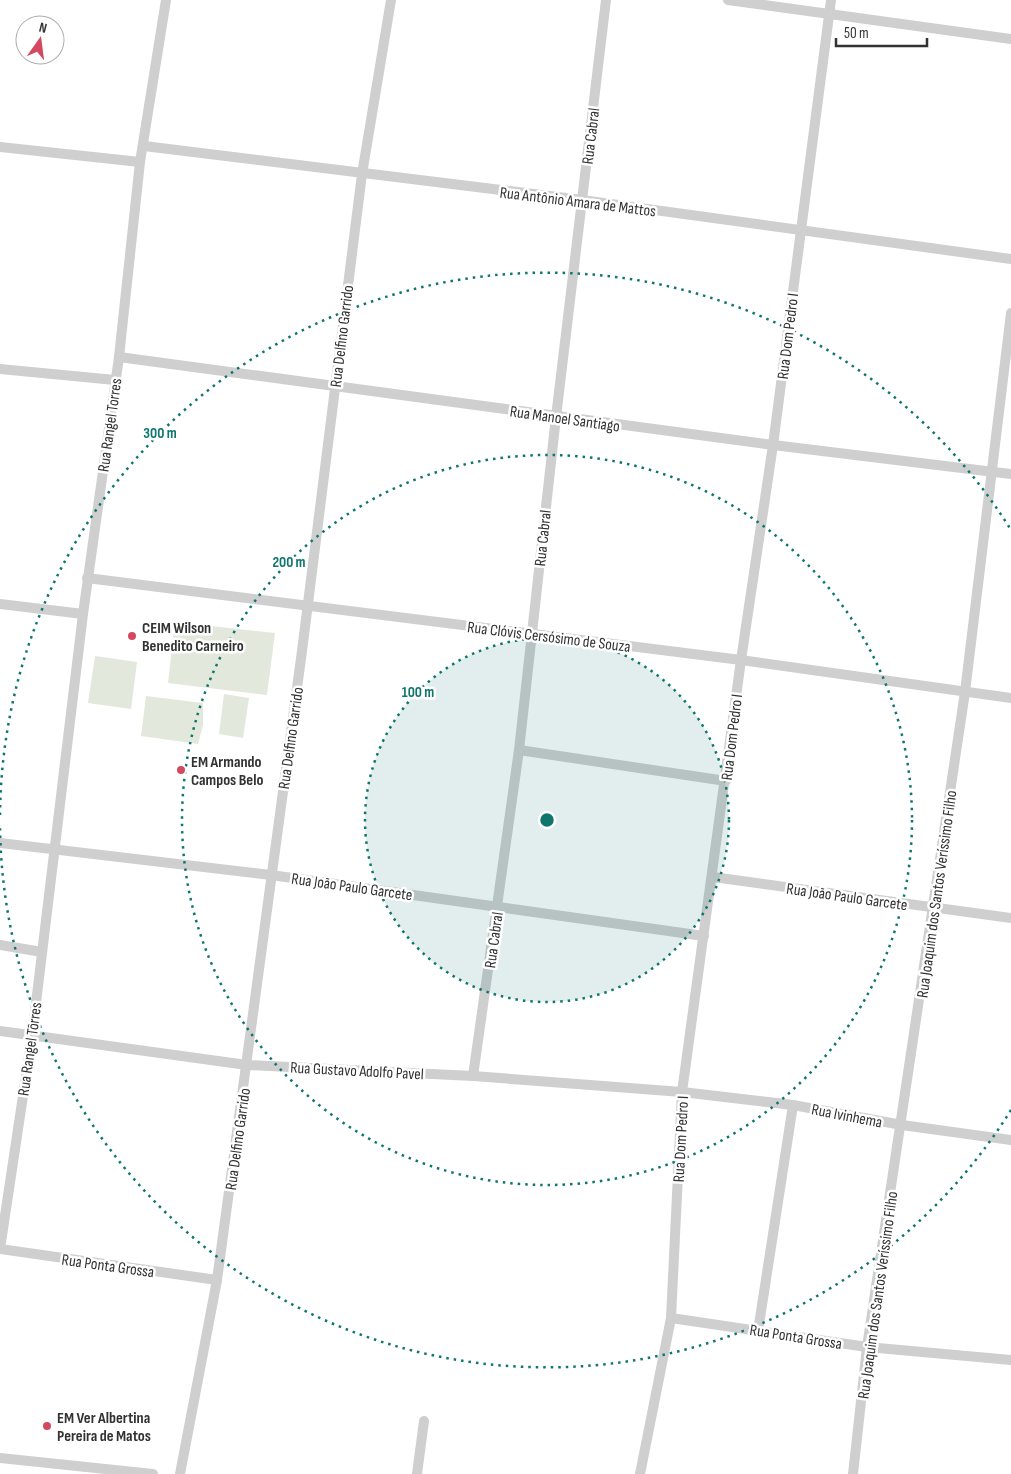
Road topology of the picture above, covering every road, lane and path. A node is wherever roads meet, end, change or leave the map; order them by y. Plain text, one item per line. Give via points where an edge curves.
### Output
1 (166, 0) edge
2 (391, 0) edge
3 (606, 0) edge
4 (728, 0) edge
5 (831, 0) edge
6 (829, 12) junction
7 (1011, 39) edge
8 (144, 146) junction
9 (0, 147) edge
10 (140, 162) junction
11 (362, 174) junction
12 (582, 200) junction
13 (800, 231) junction
14 (1011, 259) edge
15 (1011, 313) edge
16 (119, 357) junction
17 (0, 369) edge
18 (115, 380) junction
19 (335, 388) junction
20 (556, 416) junction
21 (773, 445) junction
22 (991, 471) junction
23 (1011, 474) edge
24 (88, 578) junction
25 (0, 604) edge
26 (306, 605) junction
27 (83, 614) junction
28 (532, 634) junction
29 (741, 660) junction
30 (965, 692) junction
31 (1011, 698) edge
32 (519, 750) junction
33 (726, 781) junction
34 (0, 843) edge
35 (53, 850) junction
36 (270, 875) junction
37 (713, 877) junction
38 (498, 905) junction
39 (934, 908) junction
40 (1011, 918) edge
41 (704, 936) junction
42 (0, 945) edge
43 (42, 952) junction
44 (0, 1031) edge
45 (32, 1036) junction
46 (247, 1065) junction
47 (473, 1076) junction
48 (682, 1092) junction
49 (793, 1105) junction
50 (902, 1125) junction
51 (1011, 1140) edge
52 (0, 1249) edge
53 (216, 1280) junction
54 (671, 1318) junction
55 (758, 1331) junction
56 (867, 1347) junction
57 (1011, 1360) edge
58 (424, 1421) dead end
59 (0, 1458) edge
60 (153, 1474) edge
61 (180, 1474) edge
62 (417, 1474) edge
63 (640, 1474) edge
64 (853, 1474) edge

1 - 8 street, Rua Rangel Torres
2 - 11 street, Rua Delfino Garrido
3 - 12 street, Rua Cabral
4 - 6 street
5 - 6 street, Rua Dom Pedro I
6 - 7 street
6 - 13 street, Rua Dom Pedro I
8 - 10 street, Rua Rangel Torres
8 - 11 street, Rua Antônio Amara de Mattos
9 - 10 street
10 - 16 street, Rua Rangel Torres
11 - 12 street, Rua Antônio Amara de Mattos
11 - 19 street, Rua Delfino Garrido
12 - 13 street, Rua Antônio Amara de Mattos
12 - 20 street, Rua Cabral
13 - 14 street, Rua Antônio Amara de Mattos
13 - 21 street, Rua Dom Pedro I
15 - 22 street, Rua Joaquim dos Santos Veríssimo Filho
16 - 18 street, Rua Rangel Torres
16 - 19 street, Rua Manoel Santiago
17 - 18 street
18 - 24 street, Rua Rangel Torres
19 - 20 street, Rua Manoel Santiago
19 - 26 street, Rua Delfino Garrido
20 - 21 street, Rua Manoel Santiago
20 - 28 street, Rua Cabral
21 - 22 street, Rua Manoel Santiago
21 - 29 street, Rua Dom Pedro I
22 - 23 street, Rua Manoel Santiago
22 - 30 street, Rua Joaquim dos Santos Veríssimo Filho
24 - 26 street, Rua Clóvis Cersósimo de Souza
24 - 27 street, Rua Rangel Torres
25 - 27 street
26 - 28 street, Rua Clóvis Cersósimo de Souza
26 - 36 street, Rua Delfino Garrido
27 - 35 street, Rua Rangel Torres
28 - 29 street, Rua Clóvis Cersósimo de Souza
28 - 32 street, Rua Cabral
29 - 30 street, Rua Clóvis Cersósimo de Souza
29 - 33 street, Rua Dom Pedro I
30 - 31 street, Rua Clóvis Cersósimo de Souza
30 - 39 street, Rua Joaquim dos Santos Veríssimo Filho
32 - 33 street
32 - 38 street, Rua Cabral
33 - 37 street, Rua Dom Pedro I
34 - 35 street, Rua João Paulo Garcete
35 - 36 street, Rua João Paulo Garcete
35 - 43 street, Rua Rangel Tôrres
36 - 38 street, Rua João Paulo Garcete
36 - 46 street, Rua Delfino Garrido
37 - 39 street, Rua João Paulo Garcete
37 - 41 street, Rua Dom Pedro I
38 - 41 street, Rua João Paulo Garcete
38 - 47 street, Rua Cabral
39 - 40 street, Rua João Paulo Garcete
39 - 50 street, Rua Joaquim dos Santos Veríssimo Filho
41 - 48 street, Rua Dom Pedro I
42 - 43 street
43 - 45 street, Rua Rangel Tôrres
44 - 45 street
45 - 46 street, Rua Gustavo Adolfo Pavel
45 - 52 street, Rua Rangel Tôrres
46 - 47 street, Rua Gustavo Adolfo Pavel
46 - 53 street, Rua Delfino Garrido
47 - 48 street, Rua Gustavo Adolfo Pavel
48 - 49 street, Rua Ivinhema
48 - 54 street, Rua Dom Pedro I
49 - 50 street, Rua Ivinhema
49 - 55 street
50 - 51 street, Rua Ivinhema
50 - 56 street, Rua Joaquim dos Santos Veríssimo Filho
52 - 53 street, Rua Ponta Grossa
53 - 61 street, Rua Delfino Garrido
54 - 55 street, Rua Ponta Grossa
54 - 63 street, Rua Dom Pedro I
55 - 56 street, Rua Ponta Grossa
56 - 57 street, Rua Ponta Grossa
56 - 64 street, Rua Joaquim dos Santos Veríssimo Filho
58 - 62 street
59 - 60 street

